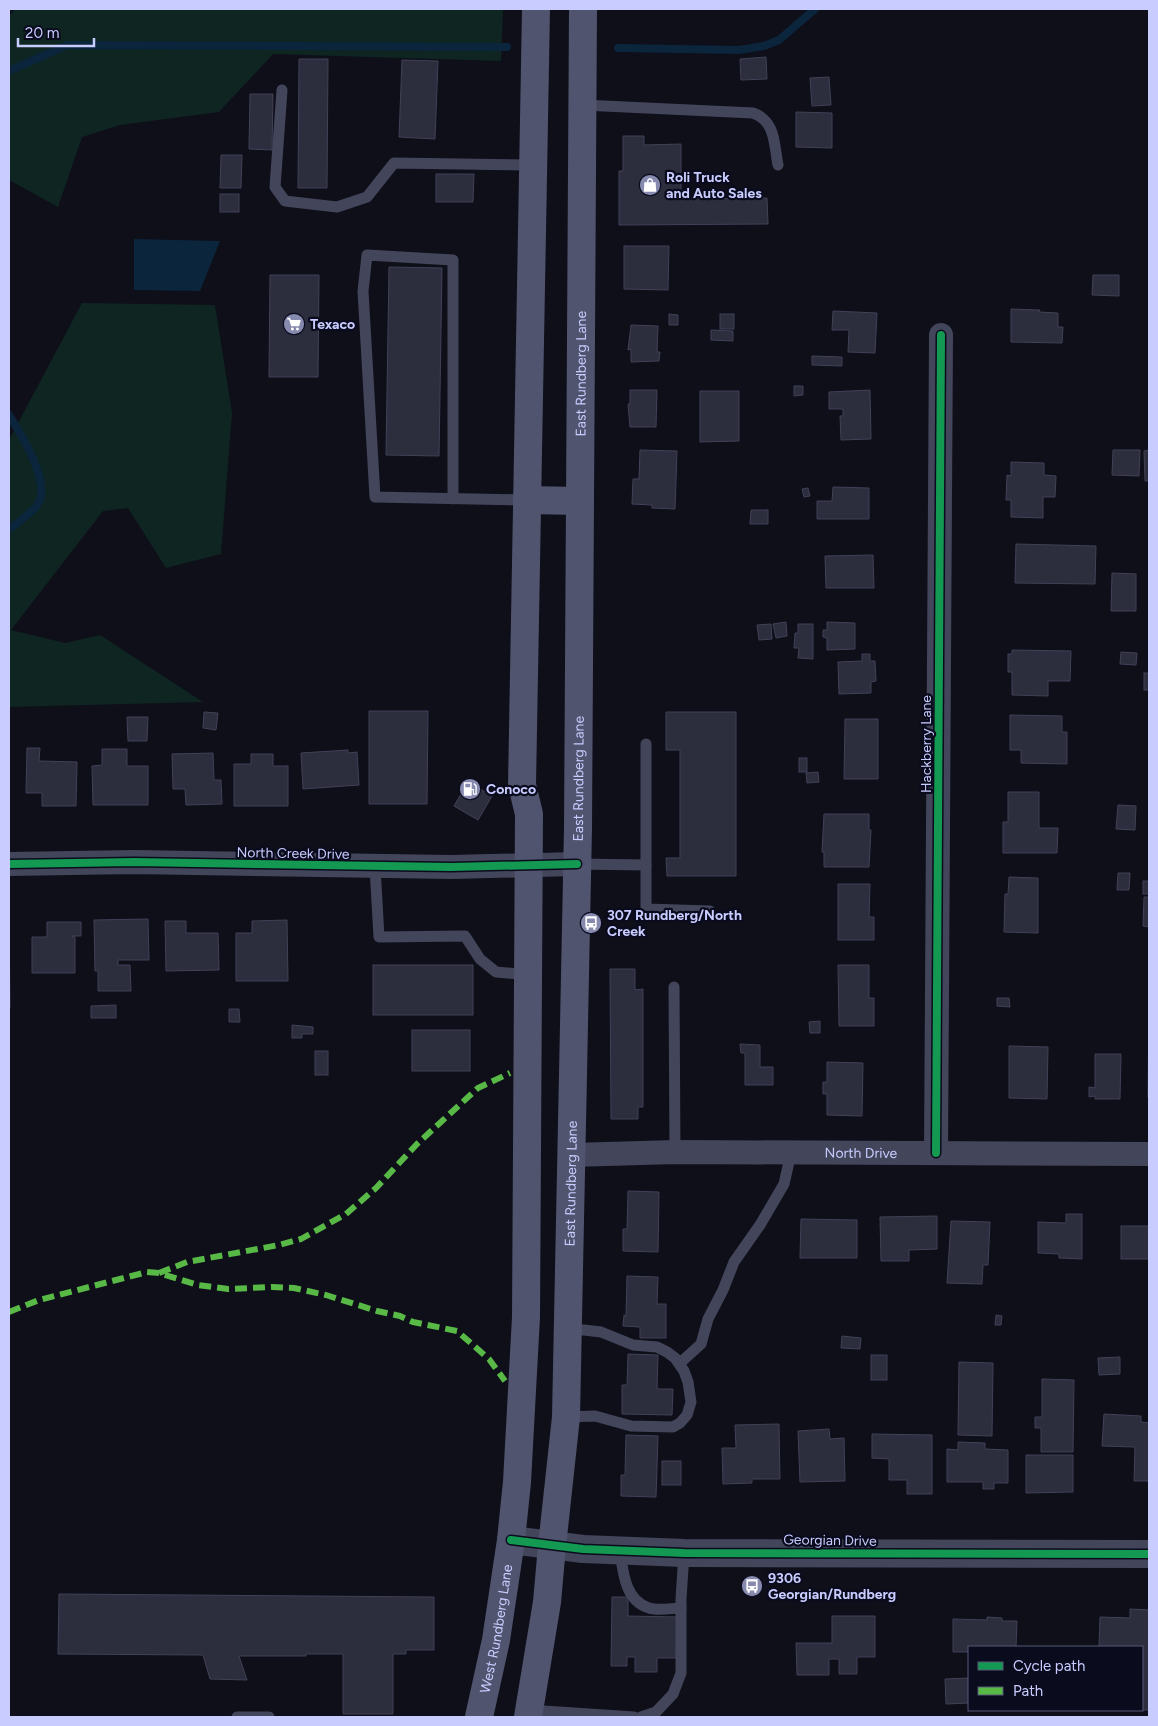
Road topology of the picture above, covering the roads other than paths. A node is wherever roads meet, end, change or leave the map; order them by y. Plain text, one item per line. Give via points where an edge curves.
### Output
1 (536, 9) edge
2 (583, 9) edge
3 (282, 90) dead end
4 (583, 105) junction
5 (533, 165) junction
6 (778, 165) dead end
7 (941, 335) dead end
8 (453, 499) junction
9 (527, 500) junction
10 (580, 501) junction
11 (646, 744) dead end
12 (9, 864) edge
13 (529, 864) junction
14 (577, 864) junction
15 (646, 865) junction
16 (375, 866) junction
17 (710, 911) dead end
18 (529, 975) junction
19 (674, 987) dead end
20 (675, 1152) junction
21 (791, 1153) junction
22 (936, 1153) junction
23 (1149, 1154) edge
24 (572, 1155) junction
25 (569, 1330) junction
26 (680, 1363) junction
27 (566, 1417) junction
28 (511, 1540) junction
29 (552, 1546) junction
30 (620, 1550) junction
31 (684, 1553) junction
32 (1149, 1554) edge
33 (681, 1608) junction
34 (529, 1713) edge
35 (237, 1717) edge
36 (268, 1717) edge
37 (479, 1717) edge
38 (634, 1717) edge
39 (641, 1717) edge

1 - 5 main road
2 - 4 main road, East Rundberg Lane
3 - 5 lane via 276,188 285,201 338,207 367,197 394,163
4 - 6 lane via 753,113 763,117 771,128
4 - 10 main road, East Rundberg Lane
5 - 9 main road
7 - 22 street, Hackberry Lane
8 - 8 lane via 375,497 363,291 367,255 453,260
8 - 9 lane
9 - 10 main road
9 - 13 main road via 522,785 529,814
10 - 14 main road, East Rundberg Lane
11 - 15 lane
12 - 16 street, North Creek Drive via 134,862
13 - 14 street, North Creek Drive
13 - 16 street, North Creek Drive
13 - 18 main road
14 - 15 lane
14 - 24 main road, East Rundberg Lane
15 - 17 lane via 646,910
16 - 18 lane via 379,936 465,936 480,959 496,972
18 - 28 main road via 526,1317
19 - 20 lane
20 - 21 street, North Drive
20 - 24 street, North Drive
21 - 22 street, North Drive
21 - 26 lane via 784,1184 734,1262 708,1319 701,1344
22 - 23 street, North Drive
24 - 25 main road, East Rundberg Lane
25 - 26 lane via 592,1330 633,1345 657,1347
25 - 27 main road, East Rundberg Lane
26 - 27 lane via 688,1382 690,1406 680,1423 673,1426 631,1426 596,1416
27 - 29 main road, East Rundberg Lane
28 - 29 street, Georgian Drive
28 - 37 main road, West Rundberg Lane via 496,1640
29 - 30 street, Georgian Drive
29 - 34 main road via 547,1602
30 - 31 street, Georgian Drive
30 - 33 lane via 624,1577 638,1603 650,1609
31 - 32 street, Georgian Drive
31 - 33 lane
33 - 39 lane via 681,1673 673,1694 656,1712
34 - 38 lane
35 - 36 lane

